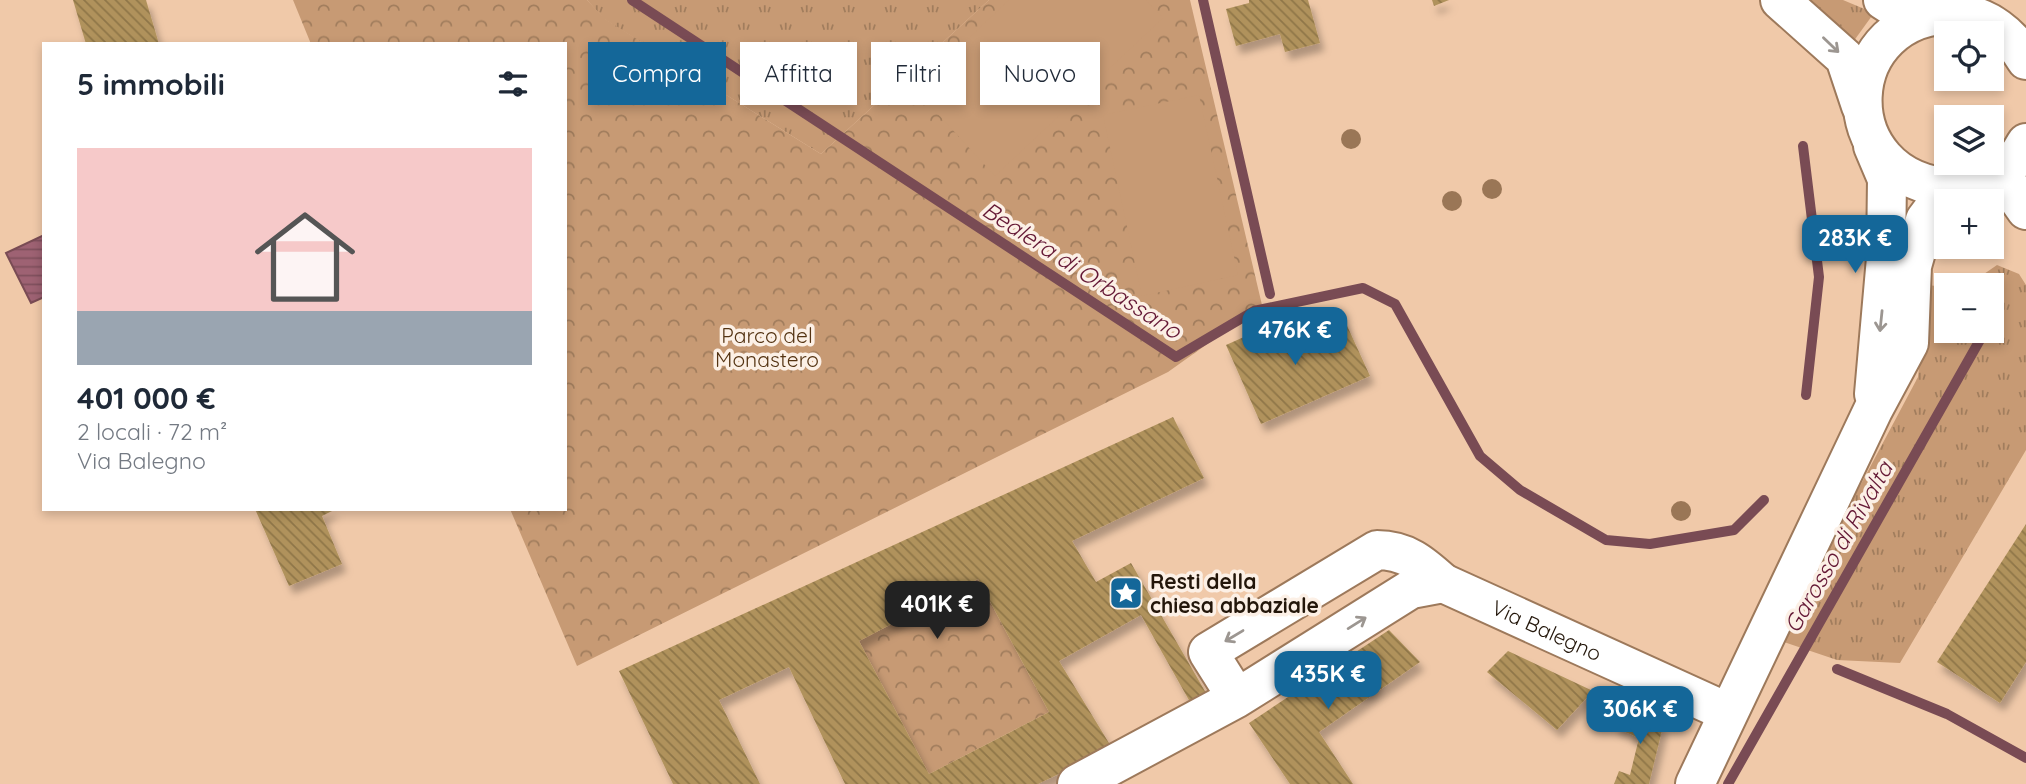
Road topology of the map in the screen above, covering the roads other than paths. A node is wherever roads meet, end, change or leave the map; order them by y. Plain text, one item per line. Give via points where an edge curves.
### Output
1 (1780, 0) edge
2 (2005, 0) edge
3 (1899, 10) edge
4 (1966, 14) junction
5 (2026, 60) edge
6 (1865, 120) junction
7 (2026, 143) edge
8 (2004, 169) edge
9 (1996, 175) edge
10 (2001, 175) edge
11 (1959, 188) junction
12 (2026, 210) edge
13 (1873, 410) junction
14 (1443, 583) junction
15 (1237, 698) junction
16 (1727, 712) junction
17 (1077, 784) edge
18 (1695, 784) edge

1 -> 6 main road via 1845,58
2 - 4 main road
3 - 4 main road
3 - 6 main road via 1892,34 1874,54 1864,79
4 - 5 main road via 1994,24 2017,44
6 - 11 main road via 1883,158 1904,176 1930,187
6 -> 13 main road via 1887,179 1886,258
7 - 8 main road
9 - 11 main road
10 - 12 main road
11 - 13 main road via 1940,200 1925,220 1912,266 1909,343
13 - 16 main road
15 -> 14 main road via 1410,589
14 -> 15 main road, Via Balegno via 1420,561 1377,550 1208,652
14 - 16 main road, Via Balegno
15 - 17 main road
16 - 18 main road

